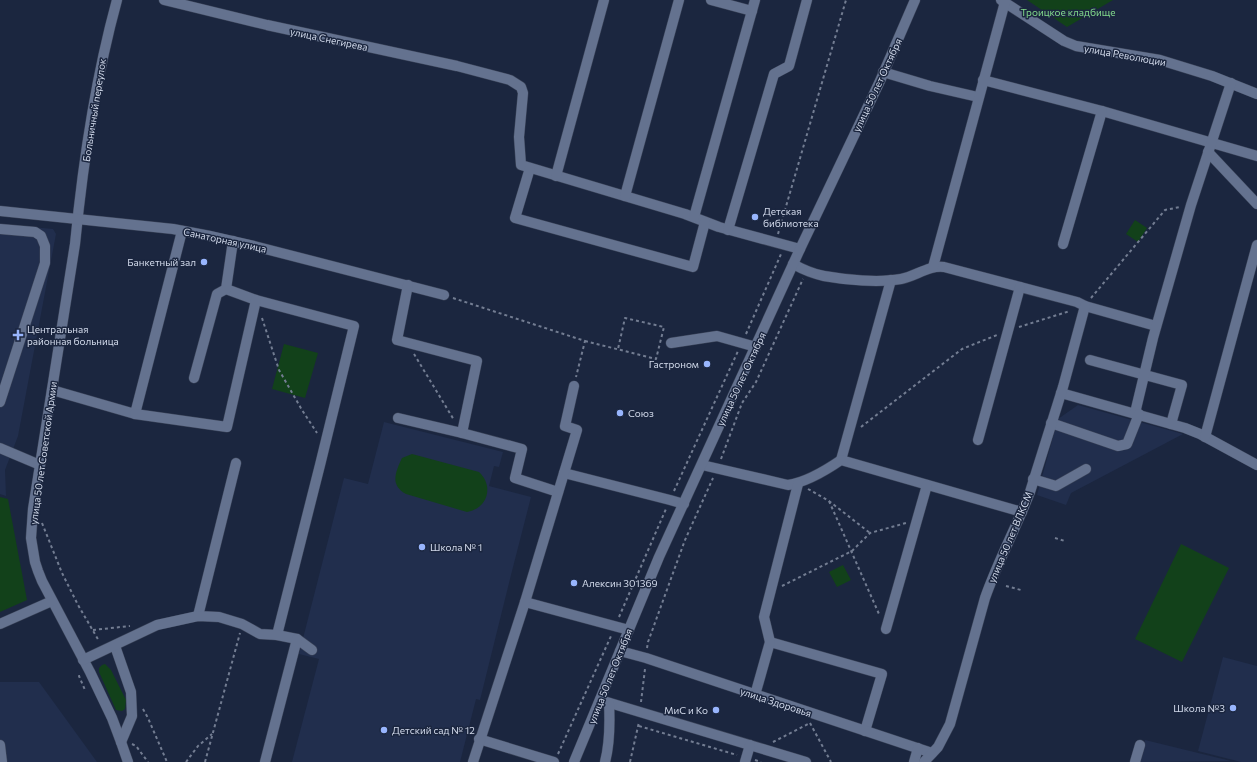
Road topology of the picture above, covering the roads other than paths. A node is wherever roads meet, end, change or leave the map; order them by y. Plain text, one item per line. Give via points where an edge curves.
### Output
1 (117, 0) edge
2 (164, 0) edge
3 (604, 0) edge
4 (679, 0) edge
5 (710, 0) edge
6 (755, 0) edge
7 (807, 0) edge
8 (914, 0) edge
9 (1003, 1) edge
10 (752, 11) junction
11 (883, 72) junction
12 (983, 80) junction
13 (1231, 83) junction
14 (1257, 94) edge
15 (978, 96) junction
16 (1102, 111) junction
17 (1211, 142) junction
18 (1208, 152) junction
19 (1257, 156) edge
20 (530, 168) junction
21 (556, 176) junction
22 (624, 196) junction
23 (1257, 204) edge
24 (0, 211) edge
25 (694, 217) junction
26 (78, 220) junction
27 (705, 222) junction
28 (0, 229) edge
29 (728, 230) junction
30 (182, 231) junction
31 (233, 242) junction
32 (1063, 244) dead end
33 (1257, 245) edge
34 (800, 249) junction
35 (793, 264) junction
36 (932, 267) junction
37 (891, 280) junction
38 (408, 285) junction
39 (1020, 287) junction
40 (226, 288) junction
41 (444, 295) road end
42 (256, 300) junction
43 (1084, 306) junction
44 (1156, 326) junction
45 (671, 343) dead end
46 (756, 347) junction
47 (1090, 360) dead end
48 (1144, 375) junction
49 (194, 378) dead end
50 (574, 386) road end
51 (52, 390) junction
52 (1061, 393) junction
53 (0, 402) edge
54 (135, 414) junction
55 (1137, 414) junction
56 (398, 418) dead end
57 (1051, 423) junction
58 (1172, 424) junction
59 (462, 434) junction
60 (1205, 437) junction
61 (978, 440) dead end
62 (0, 448) edge
63 (841, 460) junction
64 (236, 463) dead end
65 (40, 465) junction
66 (702, 465) junction
67 (1257, 465) edge
68 (1086, 469) dead end
69 (564, 473) junction
70 (1033, 479) junction
71 (798, 484) junction
72 (927, 485) junction
73 (558, 492) junction
74 (684, 504) junction
75 (1022, 512) junction
76 (52, 601) junction
77 (525, 602) junction
78 (198, 616) junction
79 (0, 624) edge
80 (886, 629) road end
81 (629, 630) junction
82 (277, 635) junction
83 (297, 639) junction
84 (770, 642) junction
85 (115, 646) junction
86 (312, 650) dead end
87 (620, 651) junction
88 (83, 660) junction
89 (755, 695) junction
90 (605, 702) junction
91 (865, 731) junction
92 (479, 739) junction
93 (121, 742) junction
94 (0, 745) edge
95 (750, 745) junction
96 (1140, 745) dead end
97 (918, 748) junction
98 (932, 753) junction
99 (746, 760) edge
100 (2, 762) edge
101 (128, 762) edge
102 (265, 762) edge
103 (472, 762) edge
104 (554, 762) edge
105 (574, 762) edge
106 (605, 762) edge
107 (806, 762) edge
108 (914, 762) edge
109 (924, 762) edge
110 (1135, 762) edge

1 - 26 street, Больничный переулок via 100,67
2 - 20 street, улица Снегирева via 510,80 521,87 523,93 519,137 521,165
3 - 21 street
4 - 22 street
5 - 10 street
6 - 10 street
7 - 29 street via 788,66 774,74
8 - 11 street, улица 50 лет Октября
9 - 12 street
9 - 13 street, улица Революции via 1064,42 1160,60
10 - 25 street
11 - 15 street via 930,86
11 - 34 street, улица 50 лет Октября
12 - 15 street
12 - 16 street
13 - 14 street, улица Революции
13 - 17 street
15 - 36 street
16 - 17 street
16 - 32 street
17 - 18 street
17 - 19 street
18 - 23 street
18 - 44 street
20 - 21 street
20 - 27 street via 515,218 693,267
21 - 22 street
22 - 25 street
24 - 26 street, Санаторная улица
25 - 27 street
26 - 30 street, Санаторная улица
26 - 51 street, улица 50 лет Советской Армии
27 - 29 street
28 - 53 street via 35,232 41,236 45,246 45,263
29 - 34 street
30 - 31 street, Санаторная улица
30 - 54 street
31 - 38 street, Санаторная улица
31 - 40 street
33 - 60 street
34 - 35 street, улица 50 лет Октября
35 - 37 street via 823,276
35 - 46 street, улица 50 лет Октября
36 - 37 street
36 - 39 street via 944,267
37 - 63 street
38 - 41 street, Санаторная улица
38 - 59 street via 397,340 477,361
39 - 43 street
39 - 61 street
40 - 42 street
40 - 49 street via 217,294
42 - 54 street via 227,427
42 - 82 street via 354,326
43 - 44 street
43 - 52 street, улица 50 лет ВЛКСМ
44 - 48 street
45 - 46 street via 717,336
46 - 66 street, улица 50 лет Октября
47 - 48 street
48 - 55 street
48 - 58 street via 1182,385
50 - 69 street via 565,426 577,430
51 - 54 street
51 - 65 street, улица 50 лет Советской Армии
52 - 55 street
52 - 57 street, улица 50 лет ВЛКСМ
55 - 57 street via 1127,444 1118,446
55 - 58 street
56 - 59 street
57 - 70 street, улица 50 лет ВЛКСМ
58 - 60 street
59 - 73 street via 522,449 515,478
60 - 67 street
62 - 65 street
63 - 71 street
63 - 72 street
64 - 78 street
65 - 76 street, улица 50 лет Советской Армии via 31,538 35,562
66 - 71 street via 788,485
66 - 74 street, улица 50 лет Октября
68 - 70 street via 1056,486
69 - 73 street
69 - 74 street
70 - 75 street, улица 50 лет ВЛКСМ
71 - 84 street via 764,617
72 - 75 street
72 - 80 street
73 - 77 street
74 - 81 street, улица 50 лет Октября
75 - 98 street, улица 50 лет ВЛКСМ via 984,598 950,724 944,738
76 - 79 street
76 - 88 street, улица 50 лет Советской Армии
77 - 81 street
77 - 92 street
78 - 82 street via 219,617 242,624 260,634
78 - 85 street via 157,625
81 - 87 street, улица 50 лет Октября
82 - 83 street
83 - 86 street
83 - 102 street
84 - 89 street
84 - 91 street via 882,674
85 - 88 street
85 - 93 street via 131,692 132,716
87 - 89 street, улица Здоровья
87 - 90 street, улица 50 лет Октября
88 - 93 street, улица 50 лет Советской Армии
89 - 91 street, улица Здоровья
90 - 95 street
90 - 105 street, улица 50 лет Октября
90 - 106 street via 610,728
91 - 97 street, улица Здоровья
92 - 103 street
92 - 104 street
93 - 101 street, улица 50 лет Советской Армии
94 - 100 street
95 - 99 street
95 - 107 street
96 - 110 street
97 - 98 street, улица Здоровья
97 - 108 street
98 - 109 street, улица 50 лет ВЛКСМ

